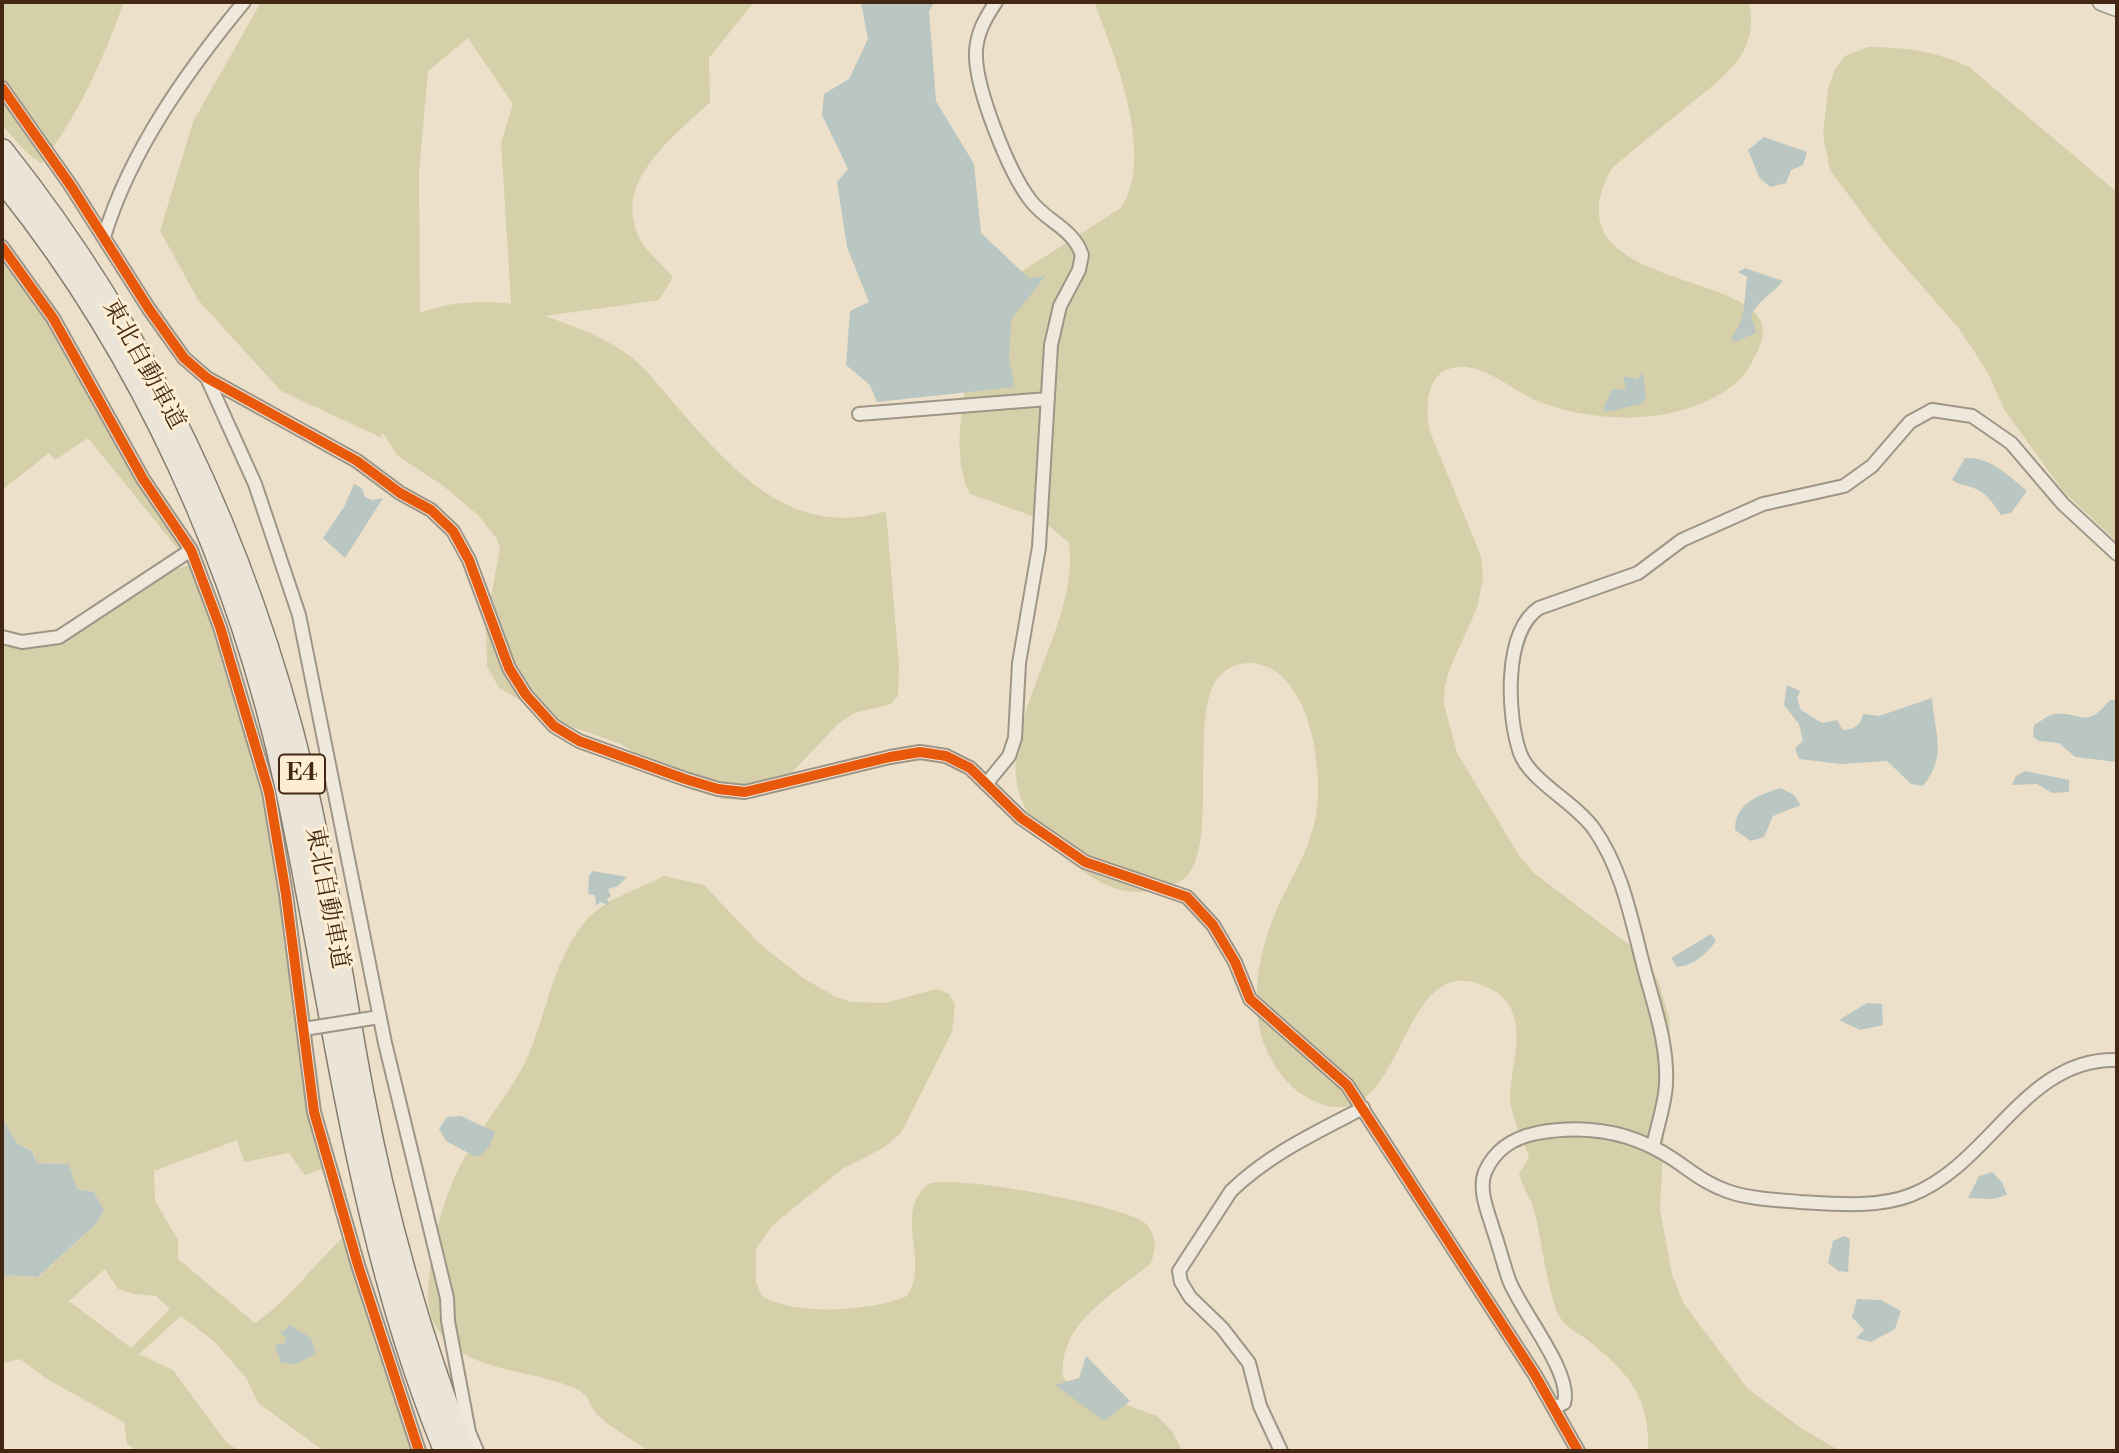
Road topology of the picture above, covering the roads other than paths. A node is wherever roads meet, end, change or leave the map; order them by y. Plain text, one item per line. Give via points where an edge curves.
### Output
1 (244, 2) edge
2 (996, 2) edge
3 (2101, 2) edge
4 (2117, 8) edge
5 (2, 88) edge
6 (2, 151) edge
7 (2, 178) edge
8 (104, 237) junction
9 (2, 247) edge
10 (206, 377) junction
11 (1048, 399) junction
12 (859, 414) dead end
13 (191, 550) junction
14 (2117, 554) edge
15 (2, 637) edge
16 (987, 783) junction
17 (377, 1015) junction
18 (307, 1027) junction
19 (2117, 1060) edge
20 (1363, 1108) junction
21 (1653, 1147) junction
22 (1554, 1408) junction
23 (419, 1451) edge
24 (446, 1451) edge
25 (463, 1451) edge
26 (477, 1451) edge
27 (1281, 1451) edge
28 (1578, 1451) edge

1 - 8 street via 194,65 150,136 114,203
2 - 11 street via 981,27 976,51 984,98 1026,194 1069,233 1082,255 1056,319
3 - 4 street
5 - 8 street
6 - 25 highway, 東北自動車道 / E4 via 79,255 135,347 199,469 254,605 303,780 388,1215 418,1323
7 - 24 highway, 東北自動車道 / E4 via 65,265 121,356 194,500 237,611 286,784 371,1218 402,1327
8 - 10 street via 184,358
9 - 13 street via 53,318 143,479
10 - 16 street via 357,461 431,510 453,531 469,560 509,668 554,726 579,741 731,791 745,792 920,752 946,756
10 - 17 street via 255,484 299,615
11 - 12 street
11 - 16 street via 1039,547 1019,663 1015,738 1009,756
13 - 15 street via 60,637 22,642
13 - 18 street via 220,627 269,792
14 - 21 street via 1996,432 1961,413 1932,410 1910,422 1872,466 1844,486 1763,504 1682,540 1647,569 1539,608 1525,620 1512,660 1518,746 1537,775 1595,830 1607,848 1625,897 1664,1042 1666,1084
16 - 20 street via 1021,818 1085,862 1186,897 1213,925 1250,999 1347,1085
17 - 18 street, bridge
17 - 26 street via 428,1214
18 - 23 street via 314,1112 326,1158
19 - 21 street via 2081,1062 2059,1072 1957,1166 1925,1188 1891,1200 1801,1202 1729,1192
20 - 22 street
20 - 27 street via 1291,1145 1240,1182 1180,1271 1190,1297 1249,1363 1260,1406
21 - 22 street via 1598,1128 1551,1129 1501,1148 1484,1176 1486,1207 1509,1281 1567,1393 1564,1403
22 - 28 street

